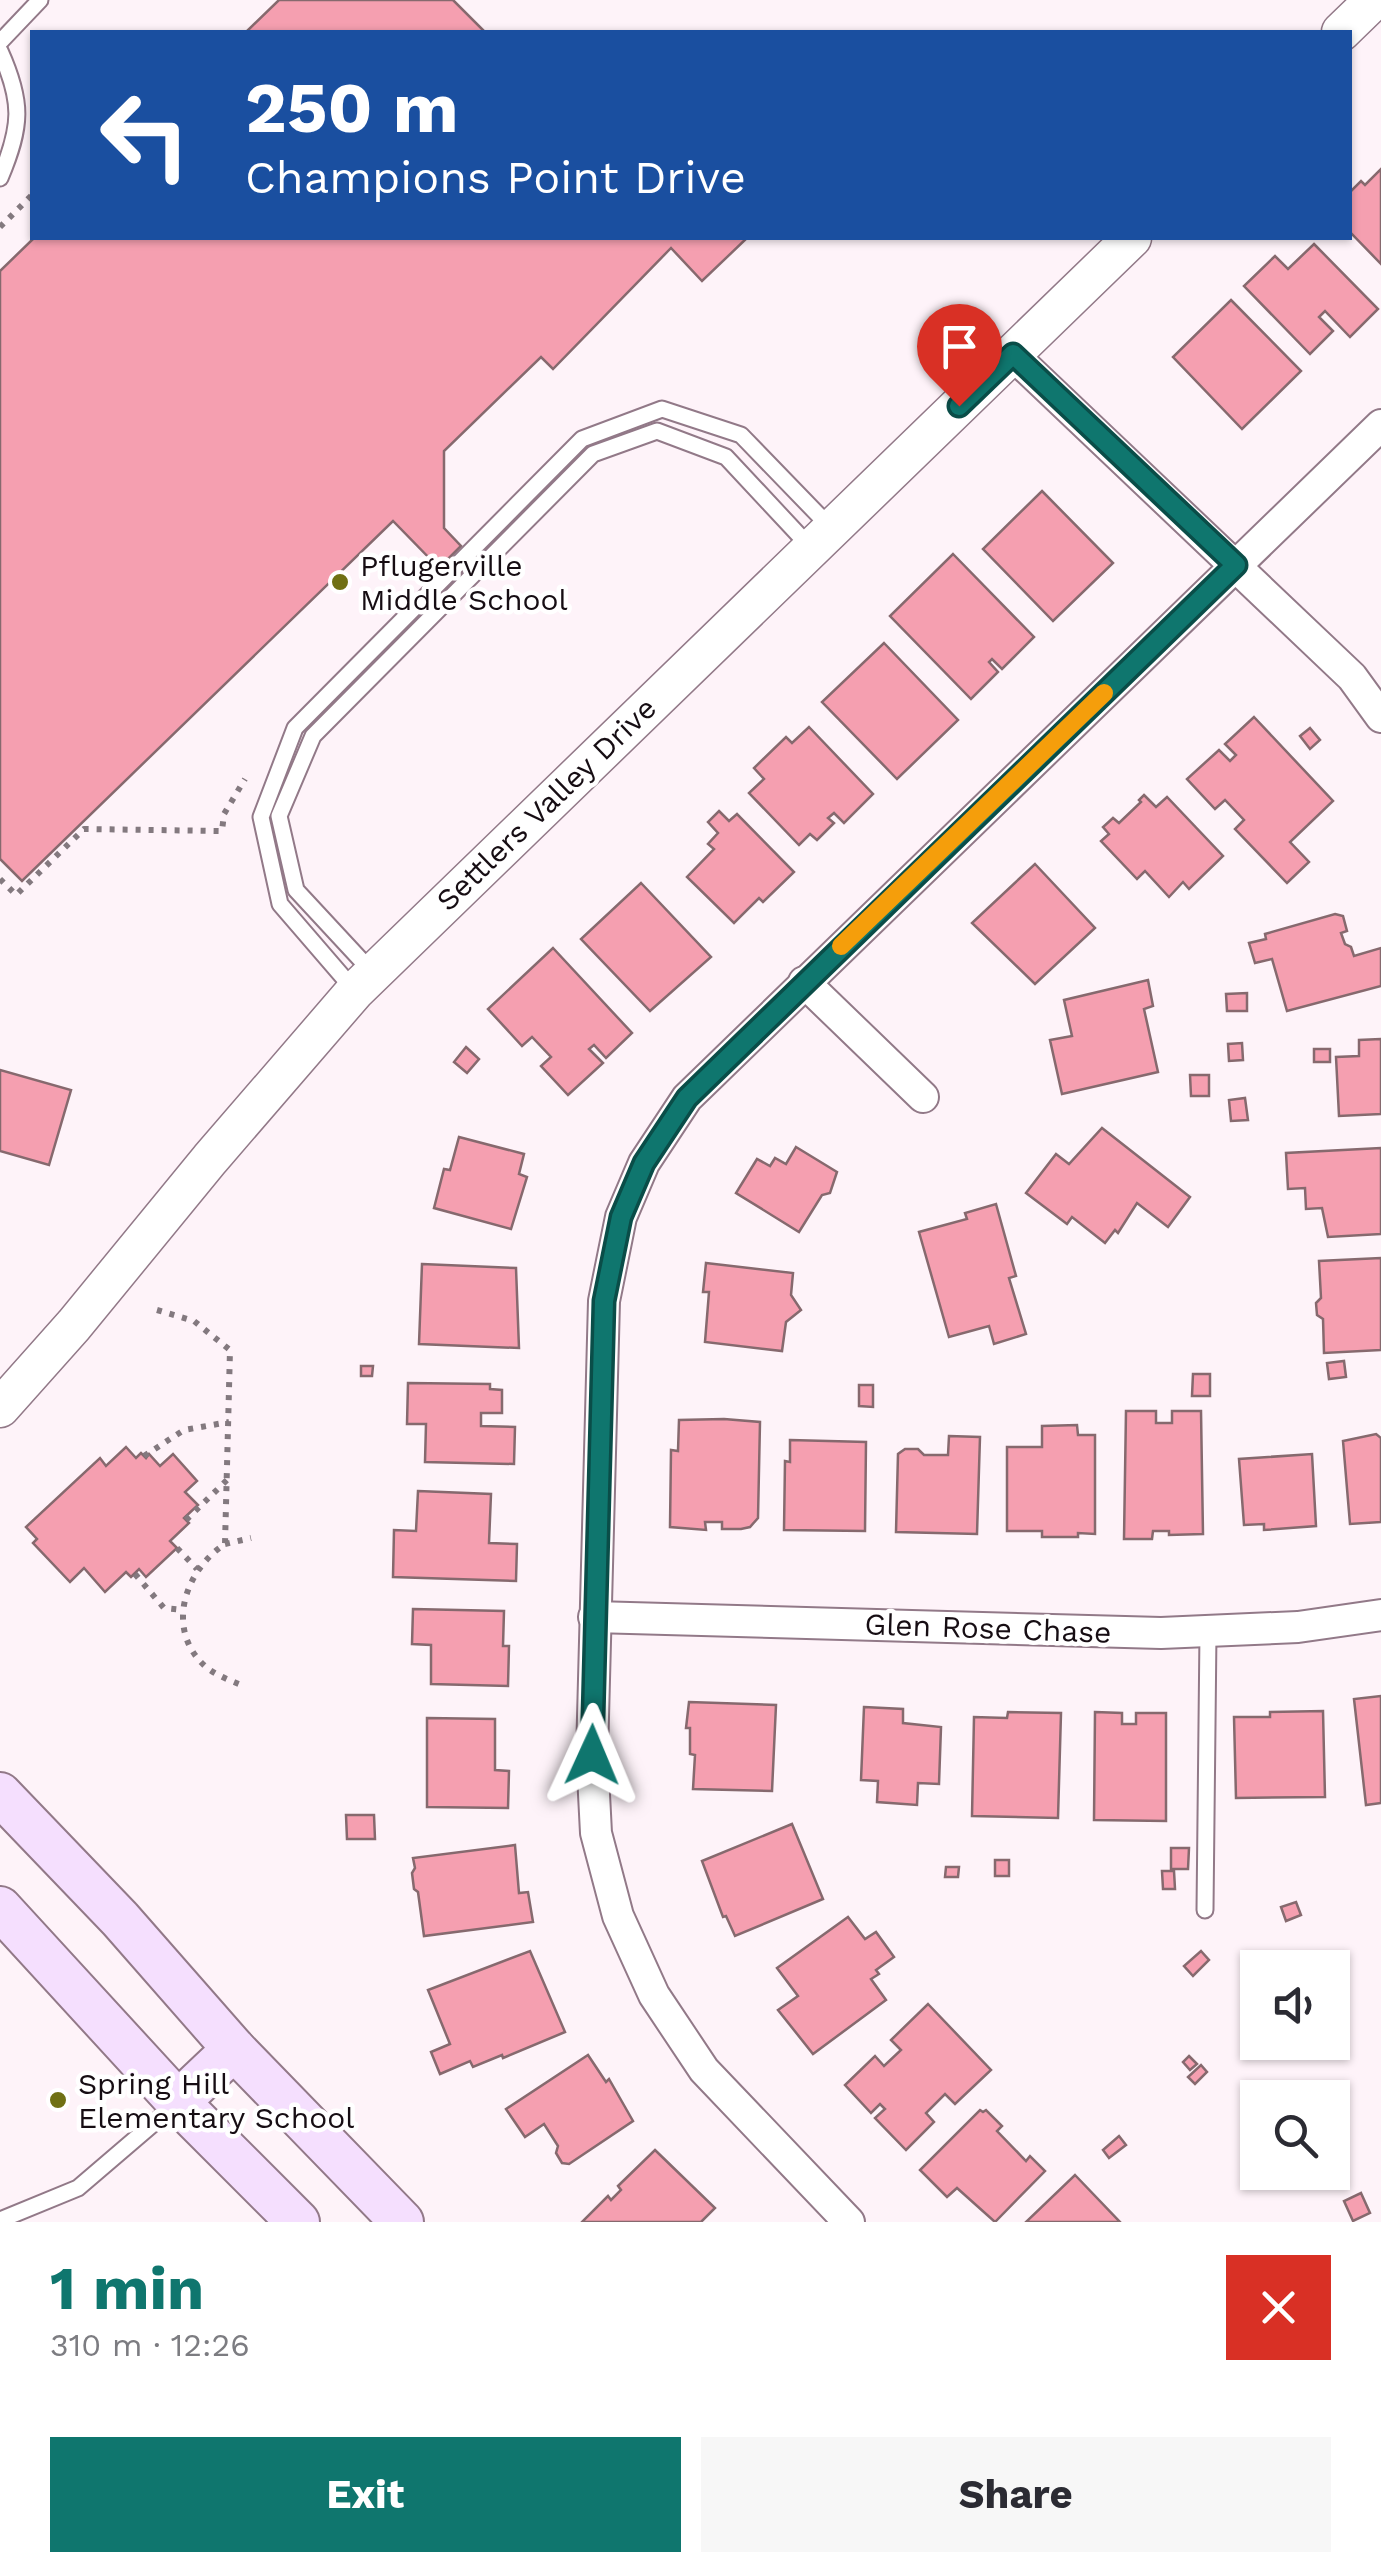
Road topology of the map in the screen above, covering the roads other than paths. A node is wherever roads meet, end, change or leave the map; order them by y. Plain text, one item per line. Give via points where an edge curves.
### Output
1 (1374, 0) edge
2 (28, 4) edge
3 (1343, 30) edge
4 (0, 42) edge
5 (0, 51) edge
6 (0, 178) edge
7 (1130, 240) edge
8 (1013, 354) junction
9 (1381, 425) edge
10 (822, 538) junction
11 (1236, 565) junction
12 (1381, 717) edge
13 (364, 982) junction
14 (804, 982) junction
15 (923, 1097) dead end
16 (0, 1408) edge
17 (1381, 1615) edge
18 (594, 1617) junction
19 (1208, 1632) junction
20 (0, 1794) edge
21 (0, 1908) edge
22 (1205, 1910) dead end
23 (234, 2049) junction
24 (178, 2102) junction
25 (0, 2220) edge
26 (298, 2222) edge
27 (402, 2222) edge
28 (849, 2222) edge

1 - 3 street
2 - 4 lane
5 - 6 lane via 16,87 17,134
7 - 8 street, Settlers Valley Drive
8 - 10 street, Settlers Valley Drive
8 - 11 street
9 - 11 street
10 - 13 street, Settlers Valley Drive
10 - 13 lane via 726,457 658,431 593,454 313,736 279,816 296,890
10 - 13 lane via 741,435 662,409 582,439 296,728 261,817 280,904
11 - 12 street via 1352,677
11 - 14 street
13 - 16 street, Settlers Valley Drive
14 - 15 street
14 - 18 street via 687,1098 644,1163 621,1217 604,1301
17 - 19 street, Glen Rose Chase
18 - 19 street, Glen Rose Chase
18 - 28 street via 596,1833 618,1916 654,1996 704,2070
19 - 22 lane
20 - 23 main road
21 - 24 main road
23 - 24 main road
23 - 27 main road
24 - 25 lane via 78,2188
24 - 26 main road

